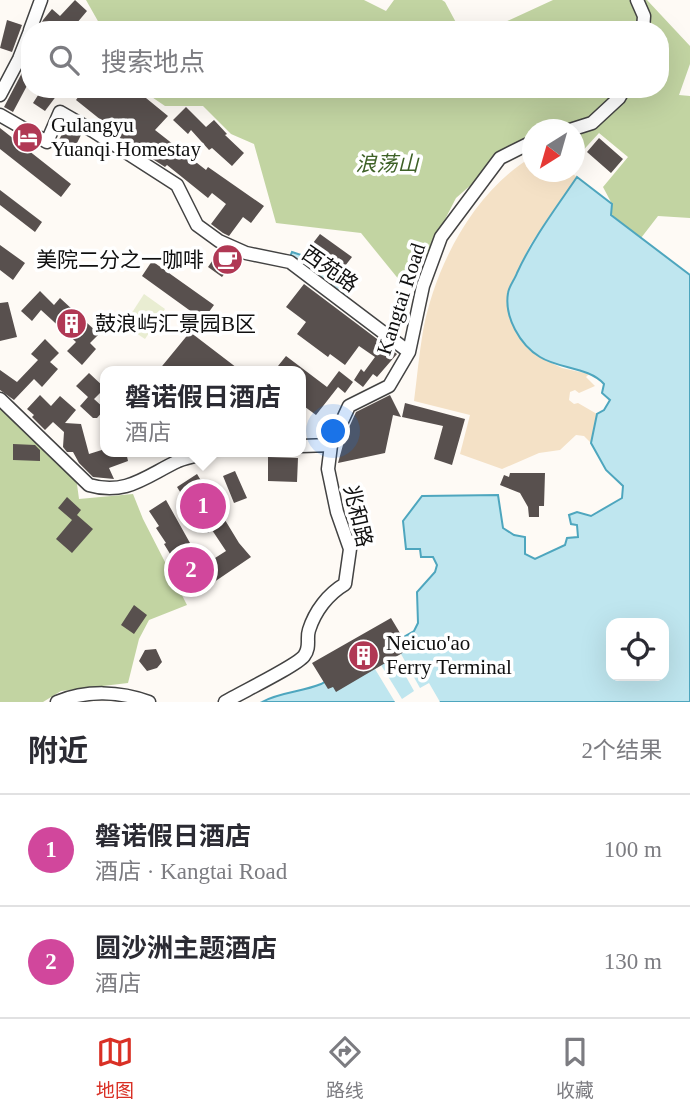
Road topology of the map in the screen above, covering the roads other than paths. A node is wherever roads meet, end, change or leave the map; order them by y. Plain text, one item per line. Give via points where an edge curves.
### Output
1 (41, 0) edge
2 (638, 0) edge
3 (33, 21) edge
4 (644, 21) edge
5 (21, 54) edge
6 (0, 95) edge
7 (619, 98) edge
8 (0, 115) edge
9 (585, 125) edge
10 (522, 148) edge
11 (409, 352) junction
12 (0, 399) edge
13 (331, 445) junction
14 (306, 446) edge
15 (192, 457) edge
16 (57, 702) edge
17 (149, 702) edge
18 (225, 702) edge

1 - 3 street
2 - 4 street
5 - 6 street
7 - 9 street
8 - 11 street, 西苑路 via 47,142 60,112 93,131 177,186 197,225 219,242 290,262
10 - 11 street, Kangtai Road via 500,159 441,237 423,286
11 - 13 street, Kangtai Road via 389,386 349,407
12 - 15 street via 89,485 126,488
13 - 14 street
13 - 18 street, 兆和路 via 328,469 350,549 345,584 332,592 320,609 308,631 309,645 302,658
16 - 17 street via 93,693 130,695

